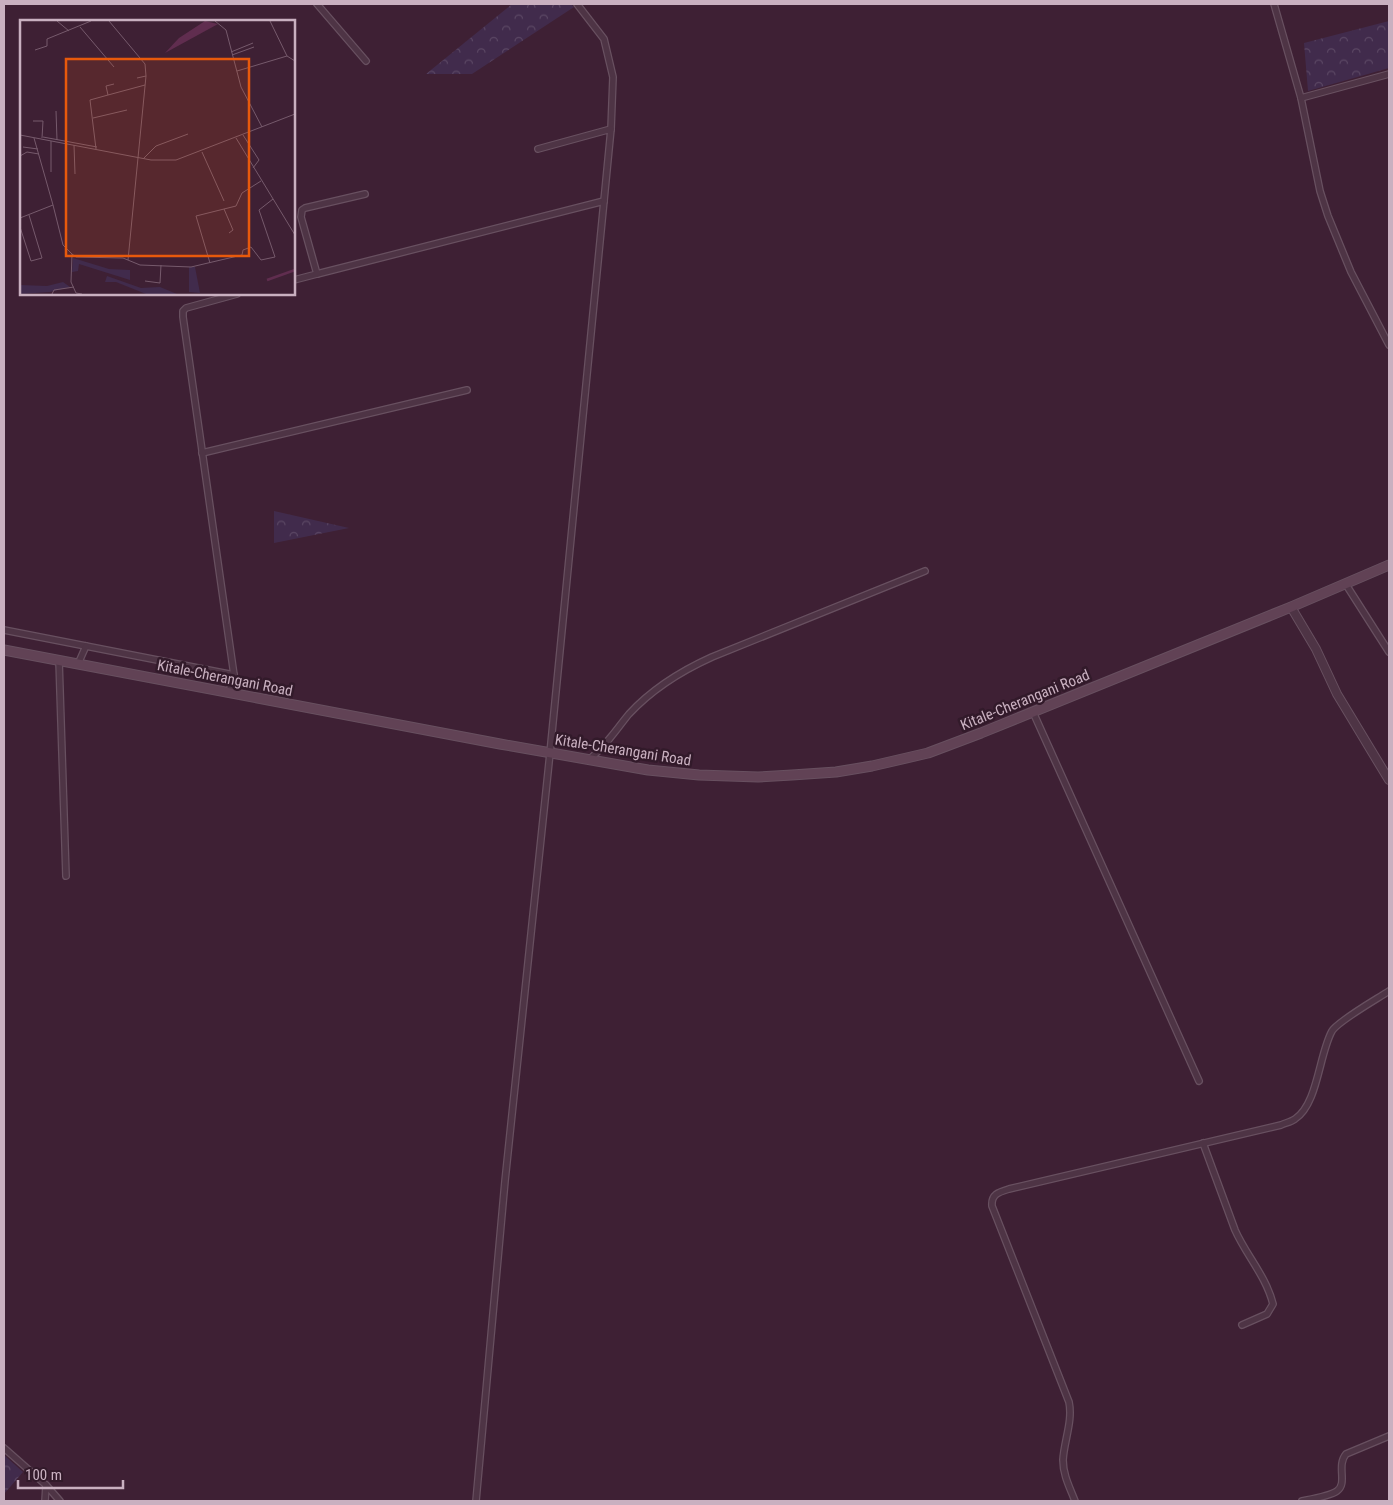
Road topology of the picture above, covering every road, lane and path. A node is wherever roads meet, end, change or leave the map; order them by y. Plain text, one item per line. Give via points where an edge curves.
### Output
1 (317, 4) edge
2 (577, 4) edge
3 (1274, 4) edge
4 (366, 61) dead end
5 (1389, 74) edge
6 (1301, 98) junction
7 (611, 129) junction
8 (538, 149) dead end
9 (365, 194) dead end
10 (604, 201) junction
11 (317, 274) junction
12 (295, 280) edge
13 (233, 295) edge
14 (1389, 345) edge
15 (467, 390) dead end
16 (202, 453) junction
17 (1389, 565) edge
18 (925, 571) dead end
19 (1345, 583) junction
20 (1291, 607) junction
21 (4, 630) edge
22 (86, 646) junction
23 (4, 650) edge
24 (1389, 652) edge
25 (59, 660) junction
26 (78, 664) junction
27 (234, 675) junction
28 (229, 692) junction
29 (1033, 712) junction
30 (550, 753) junction
31 (588, 760) junction
32 (1389, 780) edge
33 (66, 876) dead end
34 (1389, 991) edge
35 (1199, 1080) dead end
36 (1203, 1143) junction
37 (1242, 1325) dead end
38 (1389, 1436) edge
39 (4, 1448) edge
40 (46, 1485) junction
41 (45, 1501) edge
42 (60, 1501) edge
43 (476, 1501) edge
44 (1075, 1501) edge
45 (1302, 1501) edge

1 - 4 street
2 - 7 street via 604,39 613,77
3 - 6 street
5 - 6 street
6 - 14 street via 1328,216 1351,272
7 - 8 street
7 - 10 street
9 - 11 street via 302,210 301,217
10 - 11 street
10 - 30 street
11 - 12 street
13 - 16 street via 192,305 183,311
15 - 16 street
16 - 27 street
17 - 19 main road, Kitale-Cherangani Road
18 - 31 street via 712,657 668,679 629,714
19 - 20 main road, Kitale-Cherangani Road
19 - 24 street
20 - 29 main road, Kitale-Cherangani Road
20 - 32 street via 1337,694
21 - 22 street
22 - 26 street
22 - 27 street
23 - 25 main road, Kitale-Cherangani Road
25 - 26 main road, Kitale-Cherangani Road
25 - 33 street
26 - 28 main road, Kitale-Cherangani Road
27 - 28 street
28 - 30 main road, Kitale-Cherangani Road
29 - 31 main road, Kitale-Cherangani Road via 928,753 836,772 758,777 699,775
29 - 35 street
30 - 31 main road, Kitale-Cherangani Road
30 - 43 street
34 - 36 street via 1336,1026 1329,1037 1305,1109 1295,1119
36 - 37 street via 1240,1243 1270,1292 1272,1304 1267,1314
36 - 44 street via 1009,1188 992,1197 992,1206 1069,1402 1063,1461
38 - 45 street via 1342,1458 1342,1487 1336,1492
39 - 40 street
40 - 41 street
40 - 42 street

